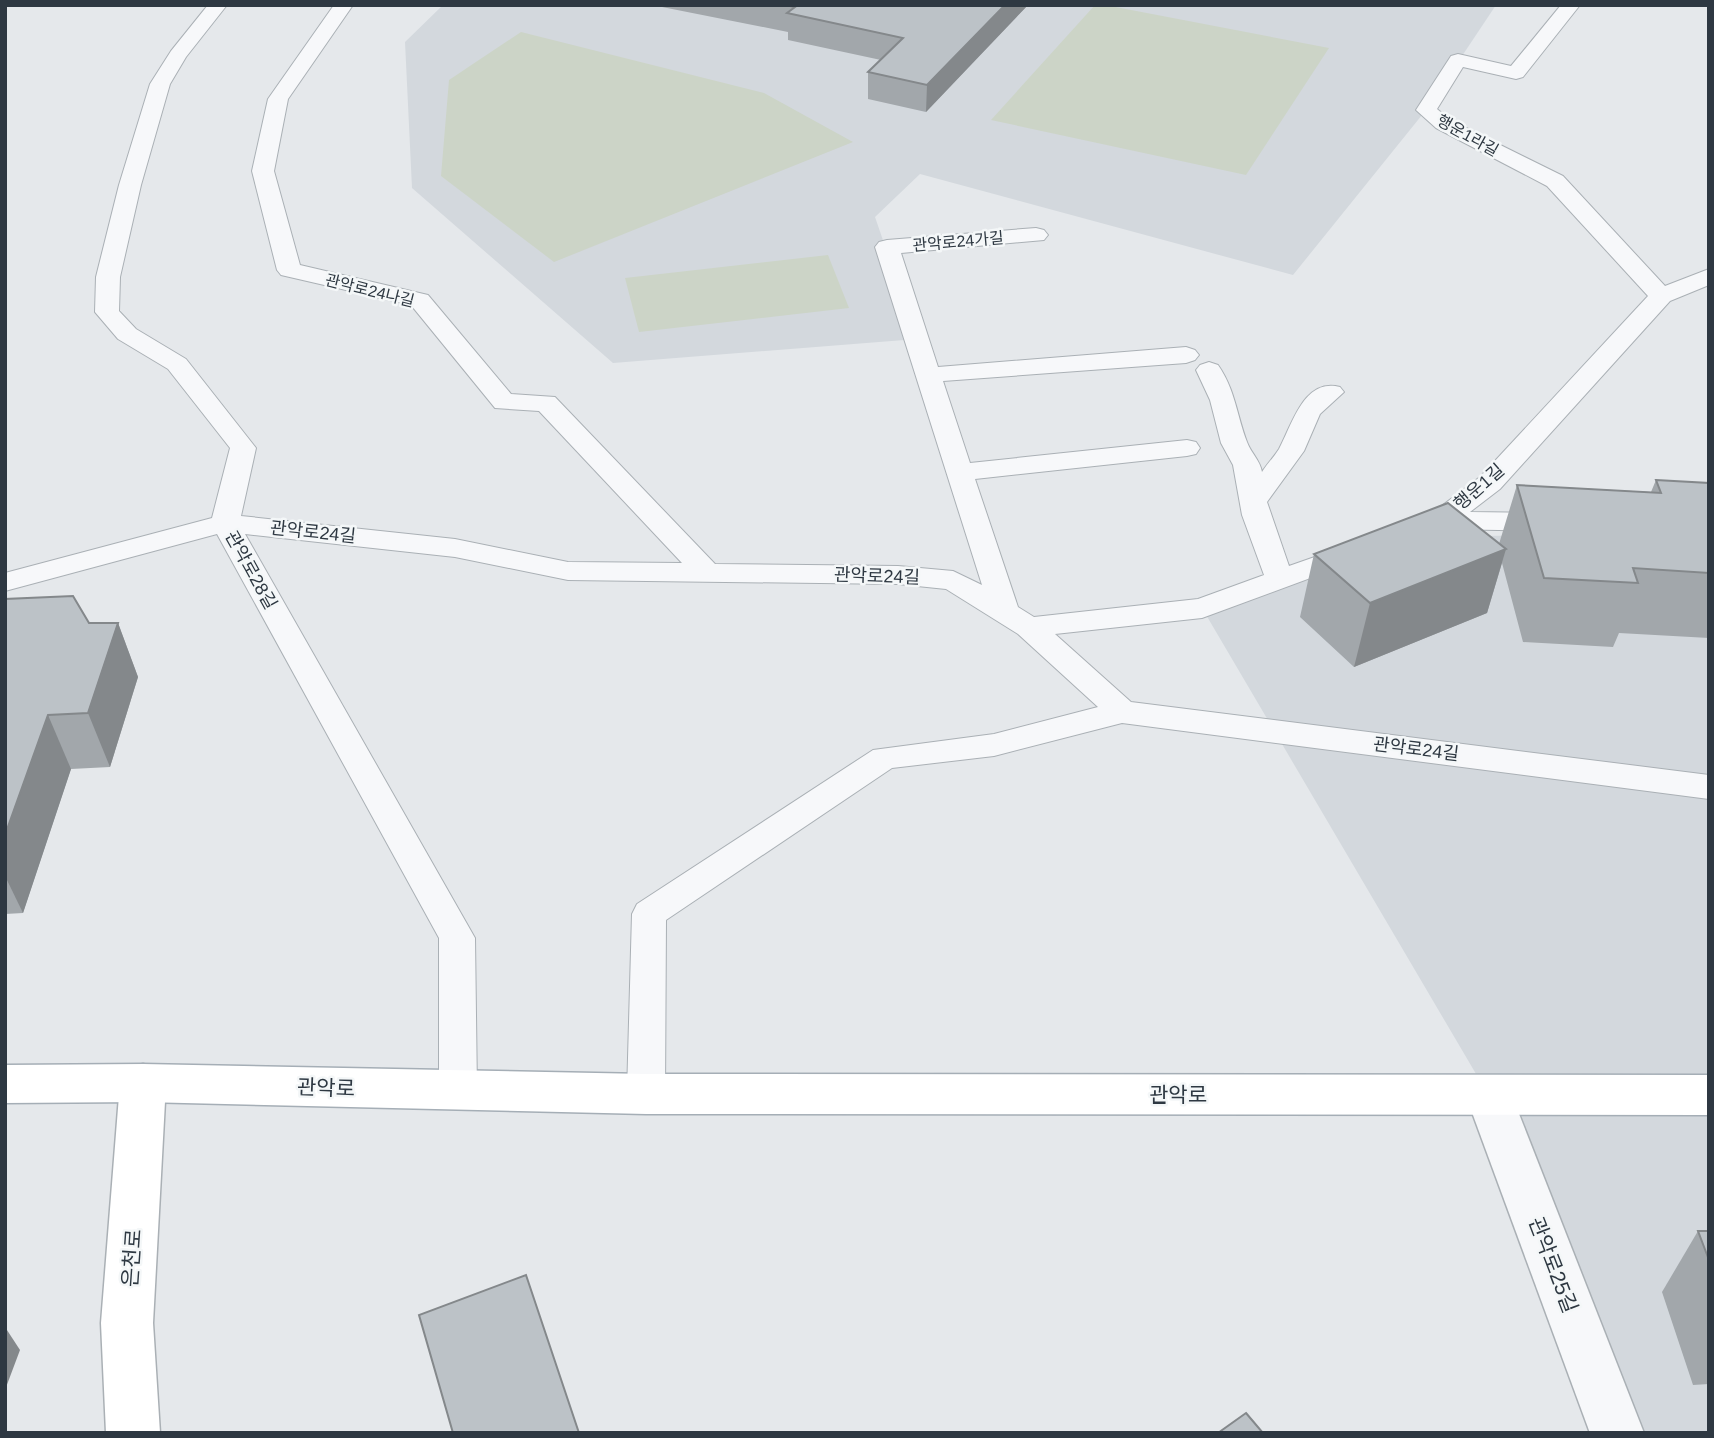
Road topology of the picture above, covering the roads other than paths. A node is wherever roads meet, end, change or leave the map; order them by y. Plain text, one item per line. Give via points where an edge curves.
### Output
1 (218, 5) edge
2 (344, 5) edge
3 (1571, 5) edge
4 (1036, 235) dead end
5 (1707, 277) edge
6 (1661, 296) junction
7 (1186, 355) dead end
8 (1209, 370) dead end
9 (928, 375) junction
10 (1331, 392) dead end
11 (1186, 448) dead end
12 (960, 472) junction
13 (1254, 501) junction
14 (1441, 520) junction
15 (225, 523) junction
16 (1575, 523) edge
17 (708, 573) junction
18 (1280, 579) junction
19 (5, 582) edge
20 (1017, 620) junction
21 (1122, 712) junction
22 (1709, 787) edge
23 (144, 1083) junction
24 (5, 1084) edge
25 (458, 1092) junction
26 (646, 1094) junction
27 (1709, 1095) edge
28 (1489, 1096) junction
29 (133, 1433) edge
30 (1617, 1433) edge

1 - 15 lane, 관악로28길 via 160,84 108,277 107,312 127,334 177,364 243,448
2 - 17 lane, 관악로24나길 via 278,99 263,171 289,270 419,300 504,402 546,403
3 - 6 lane, 행운1라길 via 1516,73 1458,60 1426,110 1443,124 1555,181
4 - 9 lane, 관악로24가길 via 887,247
5 - 6 lane, 행운1길
6 - 14 lane, 행운1길 via 1490,483
7 - 9 lane
8 - 13 lane via 1223,400 1234,443 1247,465
9 - 12 lane, 관악로24가길
10 - 13 lane via 1309,410 1292,451
11 - 12 lane
12 - 20 lane, 관악로24가길
13 - 18 lane
14 - 16 lane
14 - 18 lane, 행운1길
15 - 17 lane, 관악로24길 via 456,548 569,571
15 - 19 lane, 관악로24길
15 - 25 lane, 관악로28길 via 457,938
17 - 20 lane, 관악로24길 via 953,580
18 - 20 lane, 행운1길 via 1202,608
20 - 21 lane, 관악로24길
21 - 22 lane, 관악로24길
21 - 26 lane via 994,745 884,758 649,914
23 - 24 main road, 관악로
23 - 25 main road, 관악로
23 - 29 main road, 은천로 via 127,1323
25 - 26 main road, 관악로
26 - 28 main road, 관악로
27 - 28 main road, 관악로
28 - 30 street, 관악로25길

